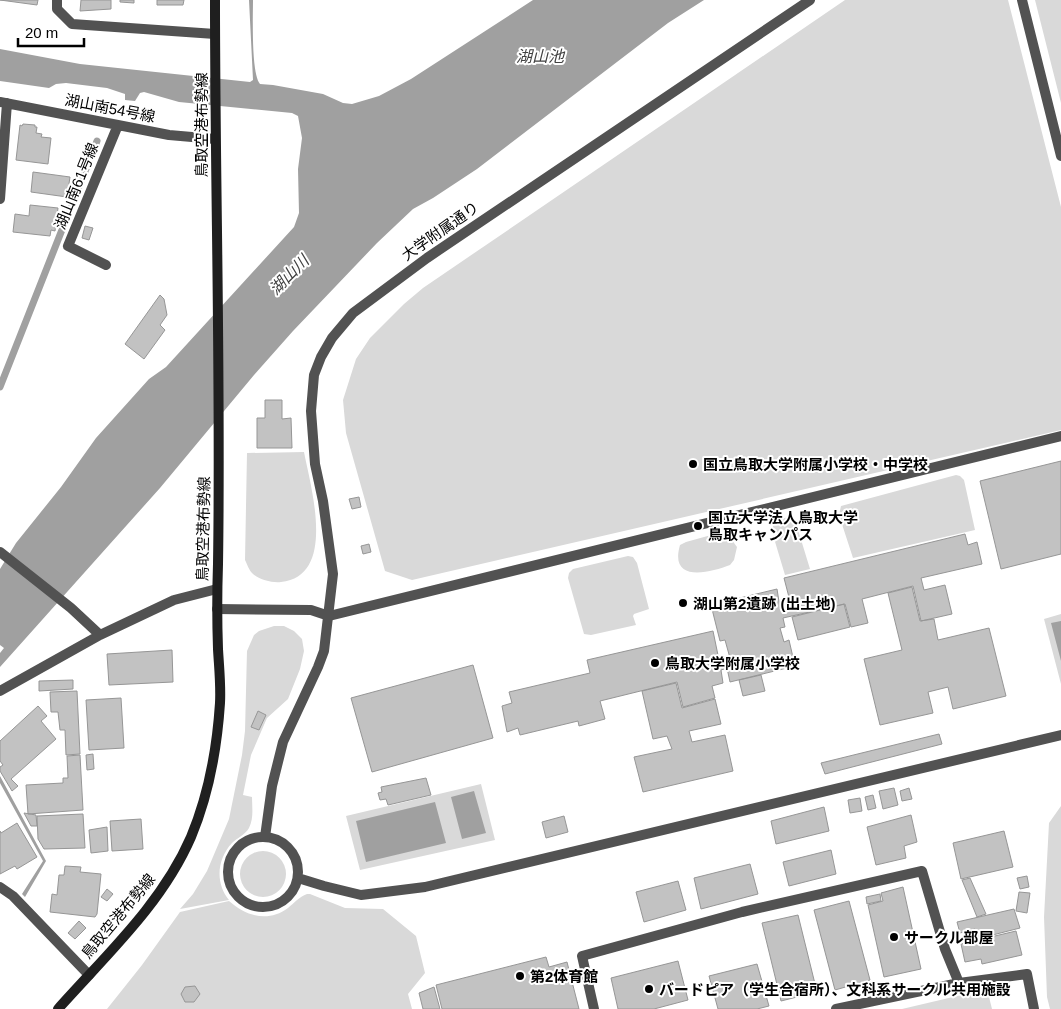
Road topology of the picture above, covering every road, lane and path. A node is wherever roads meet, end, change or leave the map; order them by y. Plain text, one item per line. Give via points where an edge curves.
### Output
1 (57, 0) edge
2 (215, 0) edge
3 (810, 0) edge
4 (1022, 0) edge
5 (215, 34) junction
6 (3, 103) edge
7 (118, 125) junction
8 (215, 135) junction
9 (1061, 156) edge
10 (0, 199) edge
11 (106, 265) dead end
12 (1061, 436) edge
13 (0, 552) edge
14 (217, 589) junction
15 (217, 608) junction
16 (329, 616) junction
17 (100, 635) junction
18 (0, 691) edge
19 (1061, 735) edge
20 (265, 837) junction
21 (298, 878) junction
22 (0, 887) edge
23 (89, 974) junction
24 (959, 982) junction
25 (58, 1009) edge
26 (594, 1009) edge
27 (836, 1009) edge
28 (1034, 1009) edge

1 - 5 street via 57,9 72,24
2 - 5 main road, 鳥取空港布勢線
3 - 16 street, 大学附属通り via 427,258 341,325 321,357 312,392 312,434 333,574
4 - 9 street
5 - 8 main road, 鳥取空港布勢線
6 - 7 street, 湖山南54号線
6 - 10 street
7 - 8 street, 湖山南54号線 via 169,135
7 - 11 street, 湖山南61号線 via 68,246
8 - 14 main road, 鳥取空港布勢線 via 220,445
12 - 16 street
13 - 17 street
14 - 15 main road, 鳥取空港布勢線
14 - 17 street via 174,600
15 - 16 street via 311,610
15 - 23 main road, 鳥取空港布勢線 via 220,701 205,800 171,877 147,911
16 - 20 street, 大学附属通り via 324,651 283,742 272,786
17 - 18 street
19 - 21 street via 425,887 362,895
20 - 21 street via 283,843 292,852
20 - 21 street via 248,840 232,855 228,877 238,897 258,908 280,904 296,887
22 - 23 street via 13,896
23 - 25 main road, 鳥取空港布勢線
24 - 26 street via 945,949 922,871 742,912 582,956
24 - 27 street
24 - 28 street via 1027,974

